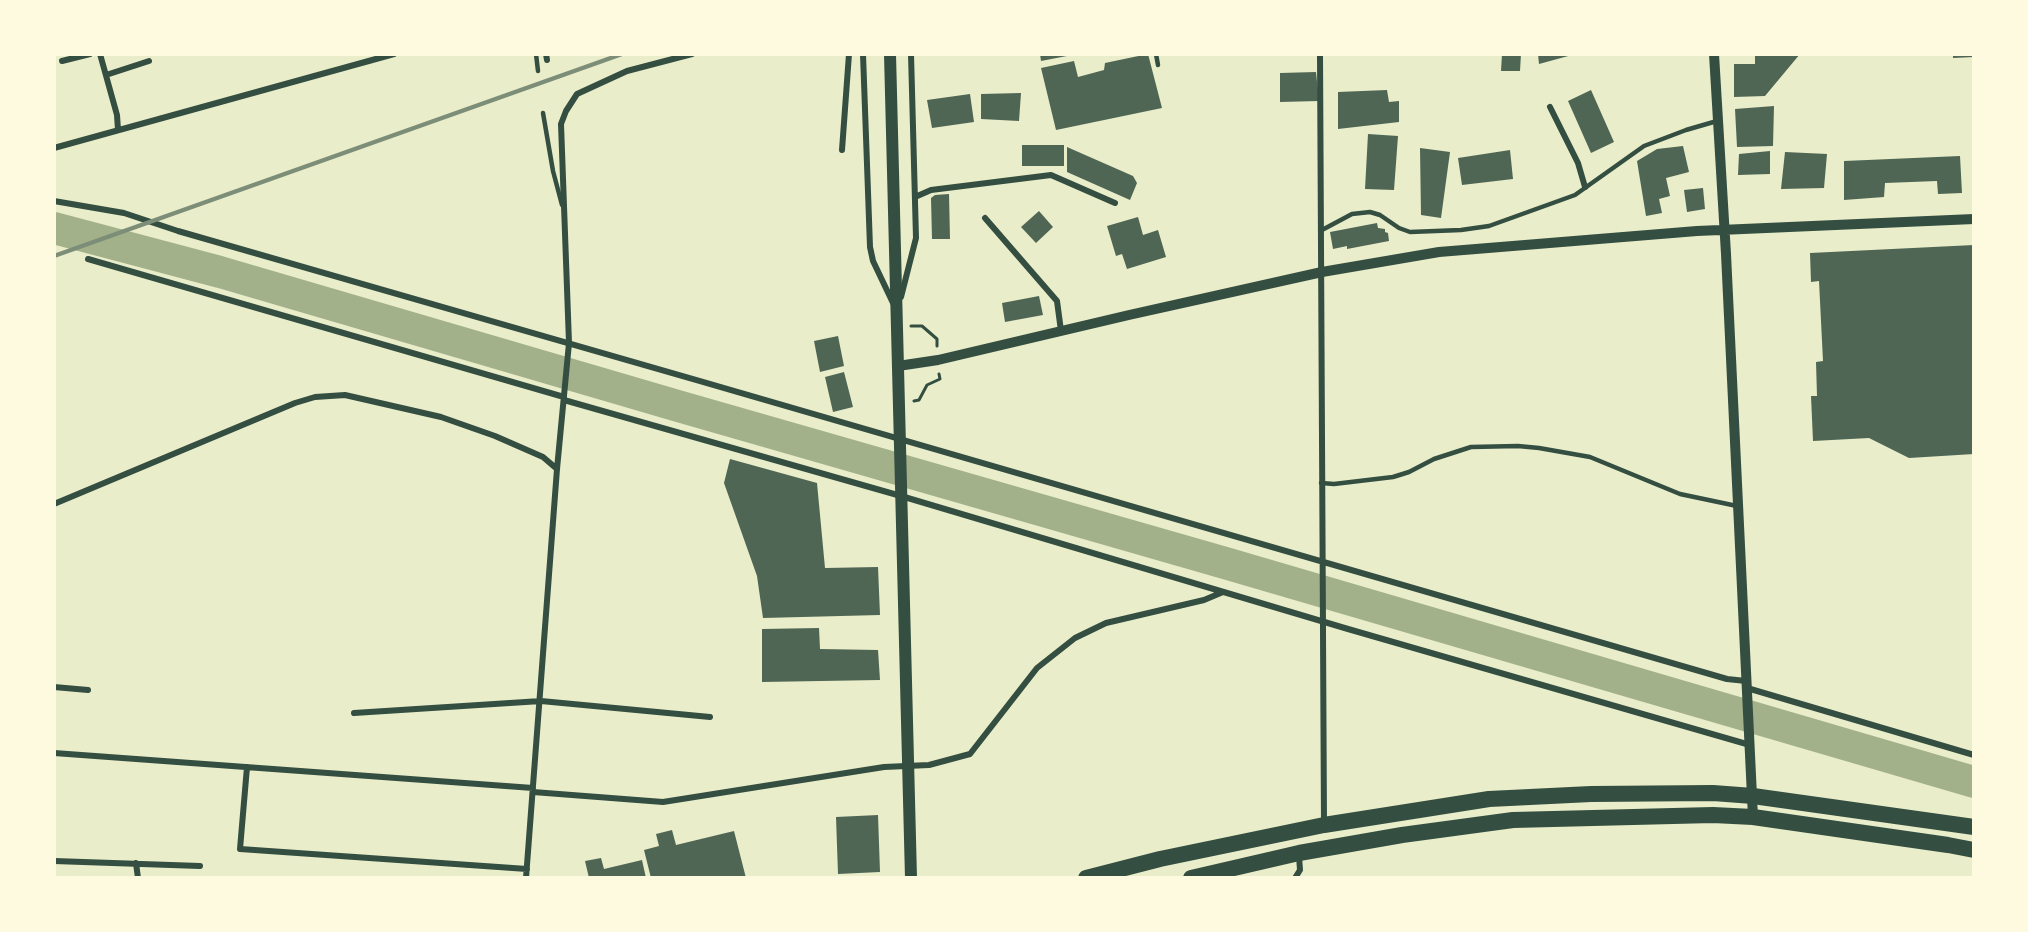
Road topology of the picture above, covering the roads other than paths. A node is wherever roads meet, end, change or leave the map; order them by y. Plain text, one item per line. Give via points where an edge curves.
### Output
1 (90, 54) edge
2 (100, 54) edge
3 (394, 54) edge
4 (536, 54) edge
5 (692, 54) edge
6 (849, 54) edge
7 (863, 54) edge
8 (890, 54) edge
9 (911, 54) edge
10 (1156, 54) edge
11 (1320, 54) edge
12 (1714, 54) edge
13 (62, 61) dead end
14 (149, 61) dead end
15 (1158, 65) dead end
16 (538, 71) dead end
17 (106, 75) junction
18 (1550, 107) dead end
19 (543, 113) dead end
20 (1717, 121) junction
21 (118, 130) junction
22 (54, 148) edge
23 (842, 150) dead end
24 (1585, 187) junction
25 (915, 196) junction
26 (54, 201) edge
27 (1115, 203) dead end
28 (563, 210) junction
29 (985, 218) dead end
30 (1974, 219) edge
31 (1322, 230) junction
32 (1725, 231) junction
33 (88, 259) dead end
34 (1322, 272) junction
35 (897, 312) junction
36 (1061, 331) junction
37 (568, 346) junction
38 (898, 366) junction
39 (564, 396) junction
40 (900, 442) junction
41 (557, 469) junction
42 (1321, 483) junction
43 (901, 495) junction
44 (54, 504) edge
45 (1737, 506) junction
46 (1322, 566) junction
47 (1224, 592) junction
48 (1322, 618) junction
49 (54, 687) edge
50 (1747, 687) junction
51 (88, 690) dead end
52 (541, 701) junction
53 (354, 713) dead end
54 (710, 717) dead end
55 (1749, 743) junction
56 (54, 753) edge
57 (1974, 754) edge
58 (247, 767) junction
59 (908, 767) junction
60 (533, 790) junction
61 (1753, 796) junction
62 (1753, 817) junction
63 (1324, 825) junction
64 (1974, 827) edge
65 (1974, 850) edge
66 (1299, 853) junction
67 (54, 861) edge
68 (136, 863) junction
69 (200, 866) dead end
70 (527, 868) junction
71 (138, 878) edge
72 (526, 878) edge
73 (911, 878) edge
74 (1086, 878) edge
75 (1191, 878) edge
76 (1295, 878) edge

1 - 13 street
2 - 17 street
3 - 21 street
4 - 16 lane
5 - 28 street via 627,71 577,94 561,124
6 - 23 street
7 - 35 street via 870,247
8 - 35 main road
9 - 25 street
10 - 15 lane
11 - 31 street
12 - 20 street
14 - 17 street
17 - 21 street
18 - 24 street via 1578,163
19 - 28 lane
20 - 24 lane via 1644,147
20 - 32 street
21 - 22 street
24 - 31 lane via 1575,195 1489,226 1410,232 1370,212 1352,214
25 - 27 street via 931,190 1051,175
25 - 35 street via 916,238
26 - 37 street via 124,213
28 - 37 street
29 - 36 street via 1057,301
30 - 32 street
31 - 34 street
32 - 34 street via 1439,252
32 - 45 street
33 - 39 street
34 - 36 street
34 - 42 street
35 - 38 main road
36 - 38 street
37 - 39 street
37 - 40 street
38 - 40 main road
39 - 41 street
39 - 43 street
40 - 43 main road
40 - 46 street
41 - 44 street via 543,457 441,417 358,397 330,395 295,403
41 - 52 street
42 - 45 lane via 1393,477 1471,447 1518,446 1590,457 1680,494
42 - 46 street
43 - 47 street
43 - 59 main road
45 - 50 street
46 - 48 street
46 - 50 street
47 - 48 street
47 - 59 street via 1091,629 1037,668 970,754
48 - 55 street
48 - 63 street
49 - 51 street
50 - 55 street
50 - 57 street
52 - 53 street
52 - 54 street
52 - 60 street
55 - 61 street
56 - 58 street
58 - 60 street
58 - 70 street via 240,849
59 - 60 street via 884,767 663,802
59 - 73 main road
60 - 70 street
61 - 62 street
61 - 63 highway via 1591,794 1489,800
61 - 64 highway
62 - 65 highway
62 - 66 highway via 1513,820
63 - 74 highway
66 - 75 highway
66 - 76 street via 1300,870
67 - 68 street
68 - 69 street
68 - 71 street
70 - 72 street

